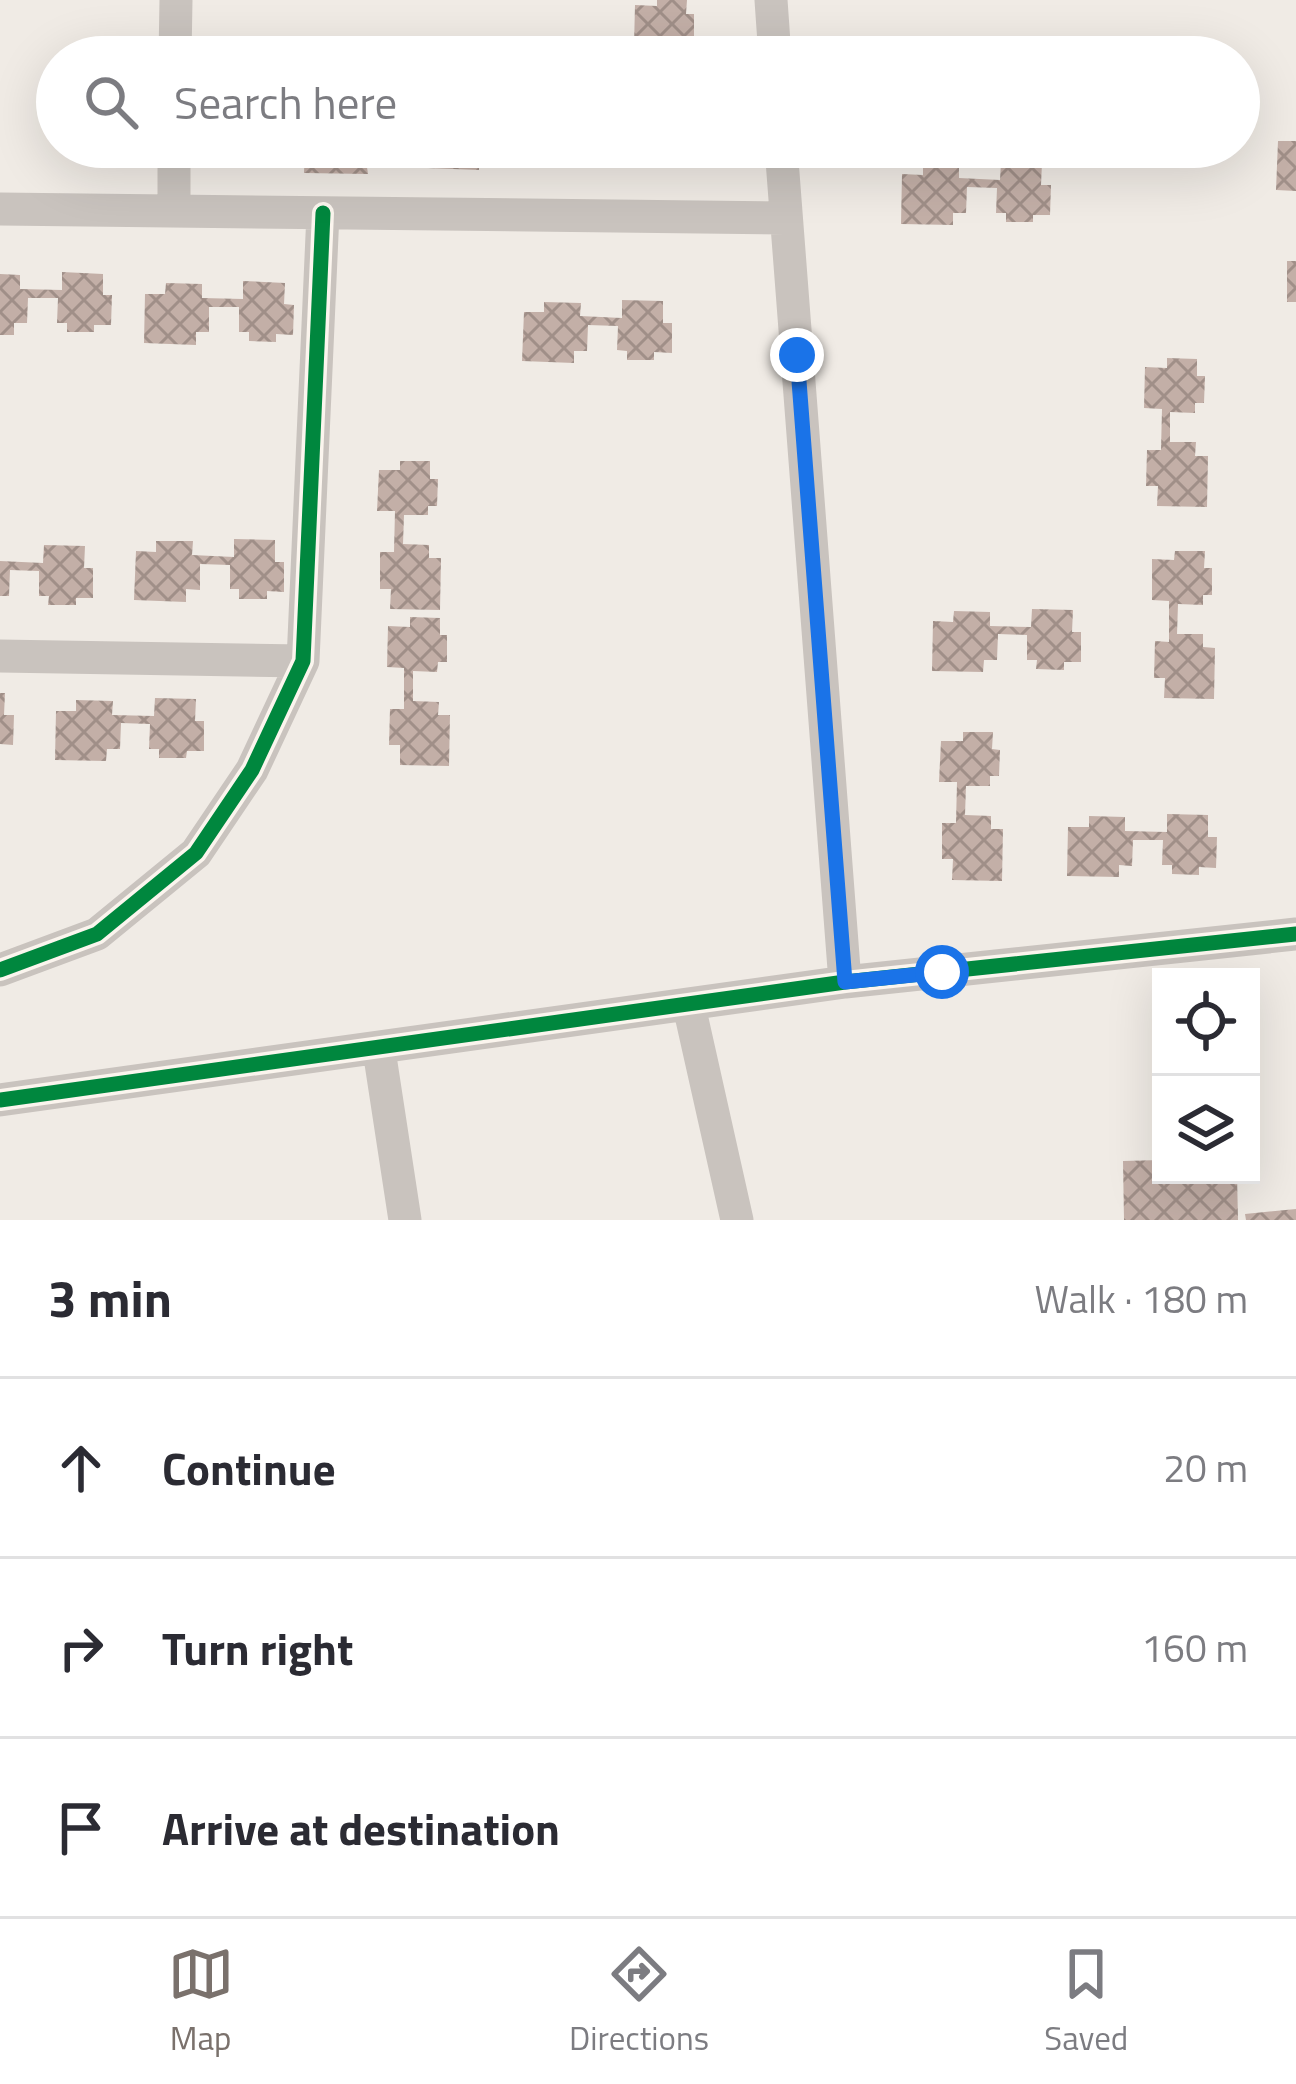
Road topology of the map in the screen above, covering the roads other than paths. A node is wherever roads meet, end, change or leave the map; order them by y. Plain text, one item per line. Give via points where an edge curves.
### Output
1 (176, 0) edge
2 (771, 0) edge
3 (175, 36) edge
4 (774, 36) edge
5 (174, 168) edge
6 (782, 168) edge
7 (0, 209) edge
8 (174, 211) junction
9 (323, 213) junction
10 (785, 218) junction
11 (0, 656) edge
12 (303, 661) junction
13 (1296, 934) edge
14 (0, 970) edge
15 (845, 982) junction
16 (689, 1006) junction
17 (379, 1050) junction
18 (0, 1100) edge
19 (405, 1220) edge
20 (736, 1220) edge

1 - 3 street
2 - 4 street
5 - 8 street
6 - 10 street
7 - 8 street
8 - 9 street
9 - 10 street
9 - 12 street
10 - 15 street
11 - 12 street
12 - 14 street via 251,770 196,853 98,934
13 - 15 street
15 - 16 street
16 - 17 street
16 - 20 street
17 - 18 street
17 - 19 street

